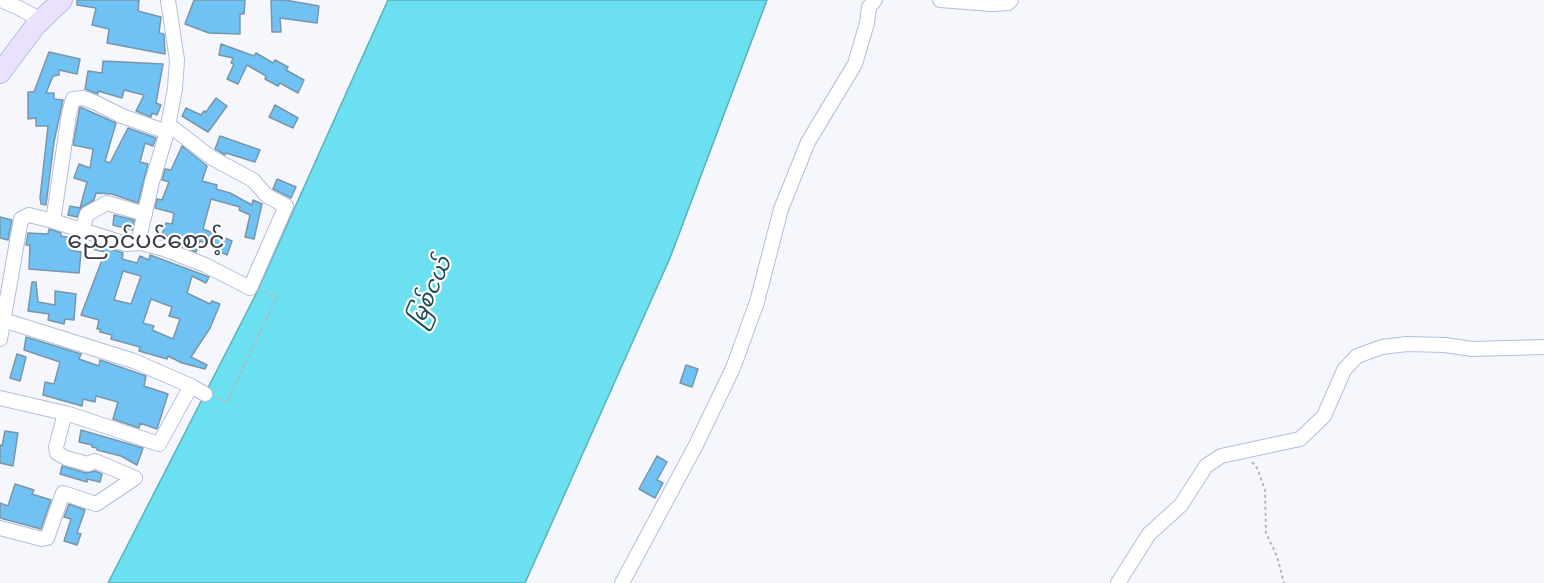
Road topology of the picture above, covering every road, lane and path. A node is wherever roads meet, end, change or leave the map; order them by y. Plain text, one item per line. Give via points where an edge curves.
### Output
1 (1, 0) edge
2 (62, 0) edge
3 (168, 0) edge
4 (875, 0) edge
5 (940, 0) edge
6 (1011, 0) edge
7 (41, 20) junction
8 (0, 73) edge
9 (168, 129) junction
10 (145, 214) junction
11 (53, 221) junction
12 (82, 230) junction
13 (138, 243) junction
14 (250, 288) junction
15 (3, 311) edge
16 (0, 339) edge
17 (1544, 347) edge
18 (190, 386) junction
19 (205, 394) joint
20 (0, 398) edge
21 (65, 413) junction
22 (1235, 452) junction
23 (0, 528) edge
24 (622, 583) edge
25 (1118, 583) edge
26 (1284, 583) edge

1 - 7 street
2 - 7 street
3 - 9 street via 177,60
4 - 24 street via 869,7 855,64 808,142 781,209 757,302 733,368
5 - 6 street via 992,4
7 - 8 street
9 - 10 street
9 - 11 street via 122,116 83,98 74,99
9 - 14 street via 253,180 267,196 286,206
10 - 12 street via 107,203 87,214
10 - 13 street
11 - 12 street
11 - 15 street via 29,215 21,219
12 - 13 street via 126,244
13 - 14 street via 191,259
14 - 19 path via 277,296 227,402
15 - 16 street
15 - 18 street
17 - 22 street via 1382,347 1357,356 1344,370 1324,416 1300,439
18 - 19 street
18 - 21 street via 159,444
20 - 21 street
21 - 23 street via 57,453 88,464 95,461 135,478 96,504 63,493 47,538
22 - 25 street via 1206,466 1181,505 1149,534
22 - 26 path via 1246,455 1257,468 1264,489 1266,533

